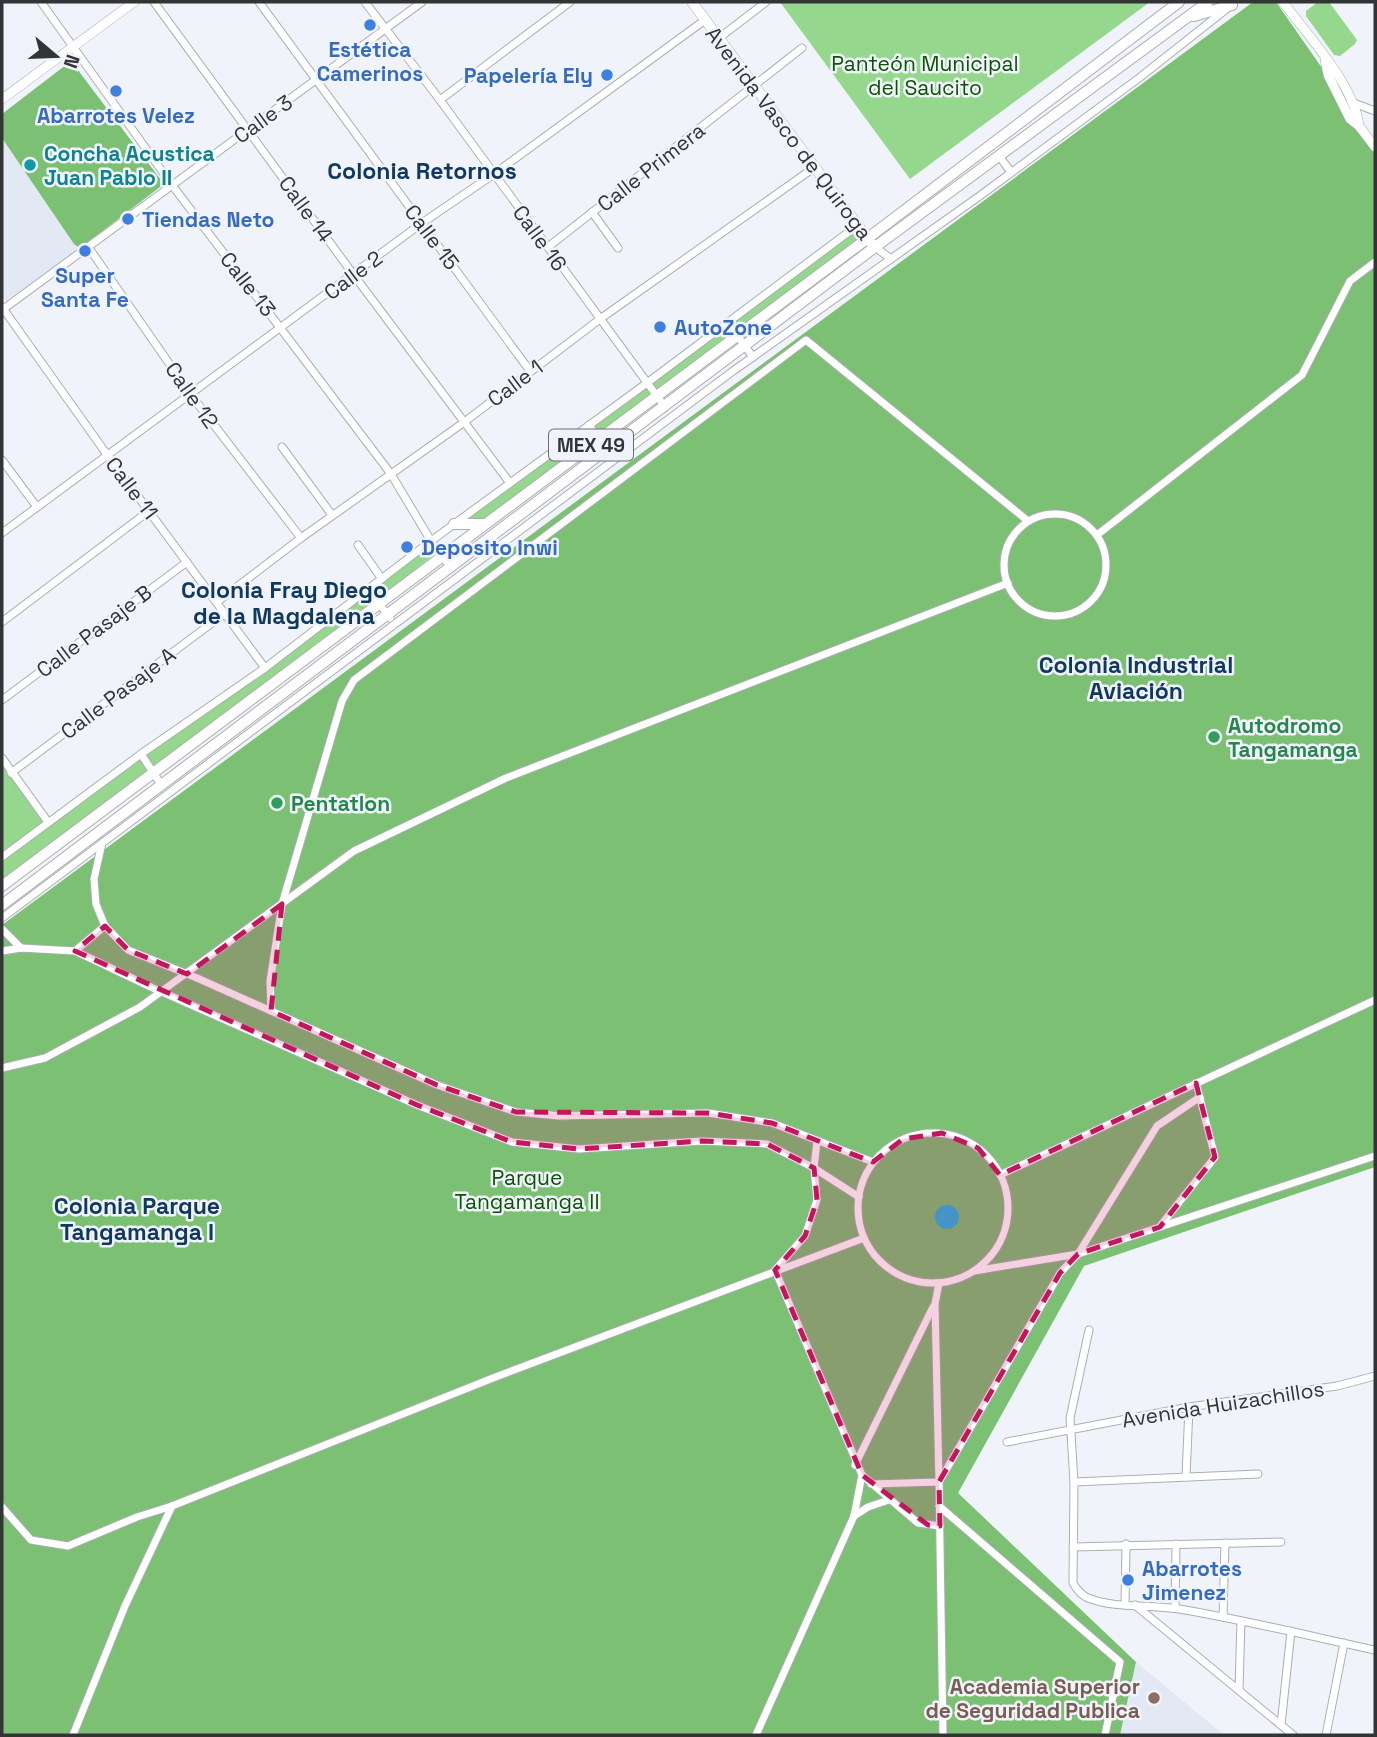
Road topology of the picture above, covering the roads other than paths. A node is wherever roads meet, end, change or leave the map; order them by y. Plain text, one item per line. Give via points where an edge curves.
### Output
1 (41, 2) edge
2 (134, 2) edge
3 (154, 2) edge
4 (259, 2) edge
5 (365, 2) edge
6 (422, 2) edge
7 (570, 2) edge
8 (692, 2) edge
9 (766, 2) edge
10 (1179, 2) edge
11 (1208, 2) edge
12 (1283, 2) edge
13 (1233, 3) edge
14 (1185, 19) junction
15 (705, 20) junction
16 (385, 29) junction
17 (1160, 36) junction
18 (719, 38) junction
19 (75, 46) junction
20 (803, 48) dead end
21 (1172, 52) junction
22 (1325, 59) junction
23 (315, 80) junction
24 (754, 87) junction
25 (1338, 94) junction
26 (2, 99) edge
27 (440, 100) junction
28 (1353, 103) junction
29 (1375, 111) edge
30 (1359, 126) junction
31 (248, 130) junction
32 (1375, 148) edge
33 (999, 156) junction
34 (815, 167) junction
35 (1012, 172) junction
36 (494, 174) junction
37 (172, 186) junction
38 (919, 199) junction
39 (927, 209) junction
40 (592, 212) junction
41 (422, 223) junction
42 (858, 225) junction
43 (871, 243) junction
44 (548, 247) junction
45 (89, 248) junction
46 (618, 248) dead end
47 (816, 256) junction
48 (891, 259) junction
49 (1375, 262) edge
50 (825, 270) junction
51 (353, 274) junction
52 (763, 296) junction
53 (2, 309) edge
54 (772, 309) junction
55 (600, 319) junction
56 (728, 323) junction
57 (282, 328) junction
58 (737, 336) junction
59 (745, 346) junction
60 (753, 357) junction
61 (530, 371) junction
62 (647, 383) junction
63 (191, 395) junction
64 (657, 396) junction
65 (665, 407) junction
66 (463, 423) junction
67 (589, 425) junction
68 (598, 439) junction
69 (282, 447) dead end
70 (107, 456) junction
71 (610, 456) junction
72 (2, 460) edge
73 (391, 474) junction
74 (510, 483) junction
75 (37, 507) junction
76 (149, 511) junction
77 (332, 515) junction
78 (1028, 522) junction
79 (454, 524) junction
80 (484, 524) junction
81 (2, 533) edge
82 (1097, 535) junction
83 (300, 538) junction
84 (431, 541) junction
85 (358, 545) dead end
86 (442, 556) junction
87 (187, 562) junction
88 (451, 568) junction
89 (382, 579) junction
90 (1007, 583) junction
91 (369, 590) junction
92 (217, 602) junction
93 (379, 603) junction
94 (224, 614) junction
95 (391, 620) junction
96 (2, 622) edge
97 (265, 668) junction
98 (2, 700) edge
99 (141, 754) junction
100 (2, 758) edge
101 (153, 772) junction
102 (11, 773) junction
103 (162, 786) junction
104 (48, 822) junction
105 (107, 827) junction
106 (102, 844) junction
107 (2, 857) edge
108 (2, 886) edge
109 (282, 904) junction
110 (2, 905) edge
111 (2, 918) edge
112 (104, 926) junction
113 (2, 929) edge
114 (21, 948) junction
115 (2, 951) edge
116 (75, 951) junction
117 (187, 974) junction
118 (160, 991) junction
119 (1375, 1000) edge
120 (271, 1011) junction
121 (2, 1068) edge
122 (1196, 1083) junction
123 (1200, 1097) junction
124 (817, 1140) junction
125 (1375, 1156) edge
126 (873, 1163) junction
127 (814, 1168) junction
128 (1000, 1175) junction
129 (859, 1197) junction
130 (1160, 1227) junction
131 (864, 1238) junction
132 (1077, 1254) junction
133 (775, 1270) junction
134 (973, 1271) junction
135 (939, 1283) junction
136 (935, 1304) junction
137 (1088, 1331) dead end
138 (1375, 1376) edge
139 (1189, 1407) junction
140 (1069, 1430) junction
141 (1007, 1442) dead end
142 (855, 1465) junction
143 (1258, 1474) dead end
144 (862, 1475) junction
145 (1186, 1478) junction
146 (939, 1482) junction
147 (1074, 1482) junction
148 (871, 1484) junction
149 (889, 1500) junction
150 (172, 1506) junction
151 (939, 1506) junction
152 (2, 1507) edge
153 (854, 1516) junction
154 (940, 1526) junction
155 (1281, 1542) dead end
156 (1225, 1543) junction
157 (1126, 1544) junction
158 (1176, 1544) junction
159 (1073, 1547) junction
160 (1125, 1605) junction
161 (1135, 1605) junction
162 (1175, 1608) junction
163 (1223, 1617) junction
164 (1241, 1620) junction
165 (1291, 1631) junction
166 (1344, 1643) junction
167 (1375, 1650) edge
168 (1239, 1689) junction
169 (1281, 1725) junction
170 (73, 1735) edge
171 (756, 1735) edge
172 (943, 1735) edge
173 (1105, 1735) edge
174 (1293, 1735) edge
175 (1326, 1735) edge

1 - 19 street, Calle 13
2 - 19 street
3 - 31 street, Calle 14
4 - 23 street, Calle 15
5 - 16 street, Calle 16
6 - 16 street, Calle 3
7 - 27 street
8 - 15 main road, Avenida Vasco de Quiroga
9 - 18 street
10 - 38 main road, MEX 49
11 - 14 main road, MEX 49
12 - 22 street
13 - 14 main road
13 - 21 street
14 - 17 main road, MEX 49
15 - 18 main road, Avenida Vasco de Quiroga
15 - 36 street, Calle 2
16 - 23 street, Calle 3
16 - 27 street, Calle 16
17 - 21 street
17 - 33 main road, MEX 49
18 - 24 main road, Avenida Vasco de Quiroga
19 - 26 street
19 - 37 street, Calle 13
20 - 24 street, Calle Primera
21 - 35 street
22 - 25 street
22 - 28 street
23 - 31 street, Calle 3
23 - 41 street, Calle 15
24 - 34 main road, Avenida Vasco de Quiroga
24 - 40 street, Calle Primera
25 - 28 street
25 - 30 street via 1350,119
27 - 36 street, Calle 16
28 - 29 street
28 - 30 street
30 - 32 street
31 - 37 street, Calle 3
31 - 51 street, Calle 14
33 - 35 street
33 - 39 main road, MEX 49
34 - 42 main road, Avenida Vasco de Quiroga
34 - 55 street, Calle 1
35 - 48 street
36 - 41 street, Calle 2
36 - 44 street, Calle 16
37 - 45 street, Calle 3
37 - 57 street, Calle 13
38 - 39 main road
38 - 43 main road, MEX 49
39 - 43 main road, MEX 49
40 - 44 street, Calle Primera
40 - 46 street
41 - 51 street, Calle 2
41 - 61 street, Calle 15
42 - 43 main road, Avenida Vasco de Quiroga
42 - 47 street
43 - 48 street, Avenida Vasco de Quiroga
43 - 50 main road, MEX 49
43 - 59 main road, MEX 49
44 - 55 street, Calle 16
45 - 53 street, Calle 3
45 - 63 street, Calle 12
47 - 50 street
47 - 52 street
48 - 60 street
49 - 82 street via 1350,281 1302,375
50 - 54 main road, MEX 49
51 - 57 street, Calle 2
51 - 66 street, Calle 14
52 - 54 street
52 - 56 street
53 - 70 street, Calle 11
54 - 58 main road, MEX 49
55 - 61 street, Calle 1
55 - 62 street, Calle 16
56 - 58 street
56 - 62 street
57 - 63 street, Calle 2
57 - 73 street, Calle 13
58 - 59 street
58 - 64 main road, MEX 49
59 - 60 street
59 - 65 main road, MEX 49
60 - 71 street
61 - 66 street, Calle 1
62 - 64 street, Calle 16
62 - 67 street
63 - 70 street, Calle 2
63 - 83 street, Calle 12
64 - 65 street, Calle 16
64 - 68 main road, MEX 49
65 - 71 main road, MEX 49
66 - 73 street, Calle 1
66 - 74 street, Calle 14
67 - 68 street
67 - 74 street
68 - 71 street
68 - 80 main road, MEX 49
69 - 77 street
70 - 75 street, Calle 2
70 - 76 street, Calle 11
71 - 88 main road, MEX 49
71 - 95 street
72 - 75 street
73 - 77 street, Calle 1
73 - 84 street, Calle 13
74 - 79 street
75 - 81 street, Calle 2
76 - 87 street, Calle 11
76 - 96 street
77 - 83 street, Calle 1
78 - 82 street via 1063,514 1076,517
78 - 90 street via 1009,544
78 - 109 street via 806,340 354,680 342,701
79 - 80 main road
79 - 84 street
80 - 86 main road, MEX 49
82 - 90 street via 1107,563 1097,594 1086,606 1057,616 1043,614 1018,600
83 - 92 street, Calle 1
84 - 86 street, Calle 13
84 - 89 street
85 - 89 street
86 - 88 street, Calle 13
86 - 93 main road, MEX 49
87 - 92 street, Calle 11
87 - 98 street, Calle Pasaje B
88 - 95 main road, MEX 49
89 - 91 street
90 - 109 street via 506,778 354,851
91 - 93 street
91 - 97 street
92 - 94 street, Calle 11
93 - 95 street
93 - 101 main road, MEX 49
94 - 97 street, Calle 11
94 - 102 street, Calle Pasaje A
95 - 103 main road, MEX 49
95 - 106 street
97 - 99 street
99 - 101 street
99 - 104 street
100 - 102 street
101 - 103 street
101 - 108 main road, MEX 49
102 - 104 street
103 - 105 main road, MEX 49
104 - 107 street
105 - 106 street
105 - 110 main road, MEX 49
106 - 111 street
106 - 112 street via 94,880
109 - 117 street
109 - 120 street via 270,981
112 - 116 street
112 - 117 street via 128,950
113 - 114 street
114 - 115 street
114 - 116 street
116 - 118 street
117 - 118 street
117 - 120 street
118 - 121 street via 140,1007 45,1058
118 - 127 street via 512,1142 579,1149 702,1141 767,1144
119 - 122 street
120 - 124 street via 437,1085 516,1112 559,1116 708,1113 772,1123
122 - 123 street
122 - 128 street
123 - 130 street via 1215,1157
123 - 132 street via 1157,1126
124 - 126 street
124 - 127 street
125 - 130 street
126 - 128 street via 903,1139 942,1133 978,1148
126 - 129 street
127 - 129 street
127 - 133 street via 817,1200 805,1236
128 - 134 street via 1006,1192 1005,1228 998,1245
129 - 131 street
130 - 132 street
131 - 133 street
131 - 135 street via 879,1259 900,1275
132 - 134 street
132 - 146 street via 1060,1273
133 - 142 street
133 - 150 street
134 - 135 street
135 - 136 street
136 - 142 street
136 - 146 street
137 - 140 street
138 - 139 street, Avenida Huizachillos via 1337,1386
139 - 140 street, Avenida Huizachillos
139 - 145 street
140 - 141 street, Avenida Huizachillos
140 - 147 street
142 - 144 street
143 - 145 street
144 - 148 street
144 - 153 street
145 - 147 street
146 - 148 street
146 - 151 street
147 - 159 street
148 - 149 street
149 - 153 street
149 - 154 street via 918,1523
150 - 152 street via 68,1546 31,1540
150 - 170 street
151 - 154 street
151 - 173 street via 1120,1662
153 - 171 street
154 - 172 street
155 - 156 street
156 - 158 street
156 - 163 street
157 - 158 street
157 - 159 street
157 - 160 street
158 - 162 street
159 - 160 street via 1073,1583 1079,1593
160 - 161 street
161 - 162 street
161 - 168 street
162 - 163 street
163 - 164 street
164 - 165 street
164 - 168 street
165 - 166 street
165 - 169 street
166 - 167 street
166 - 175 street
168 - 169 street
169 - 174 street

